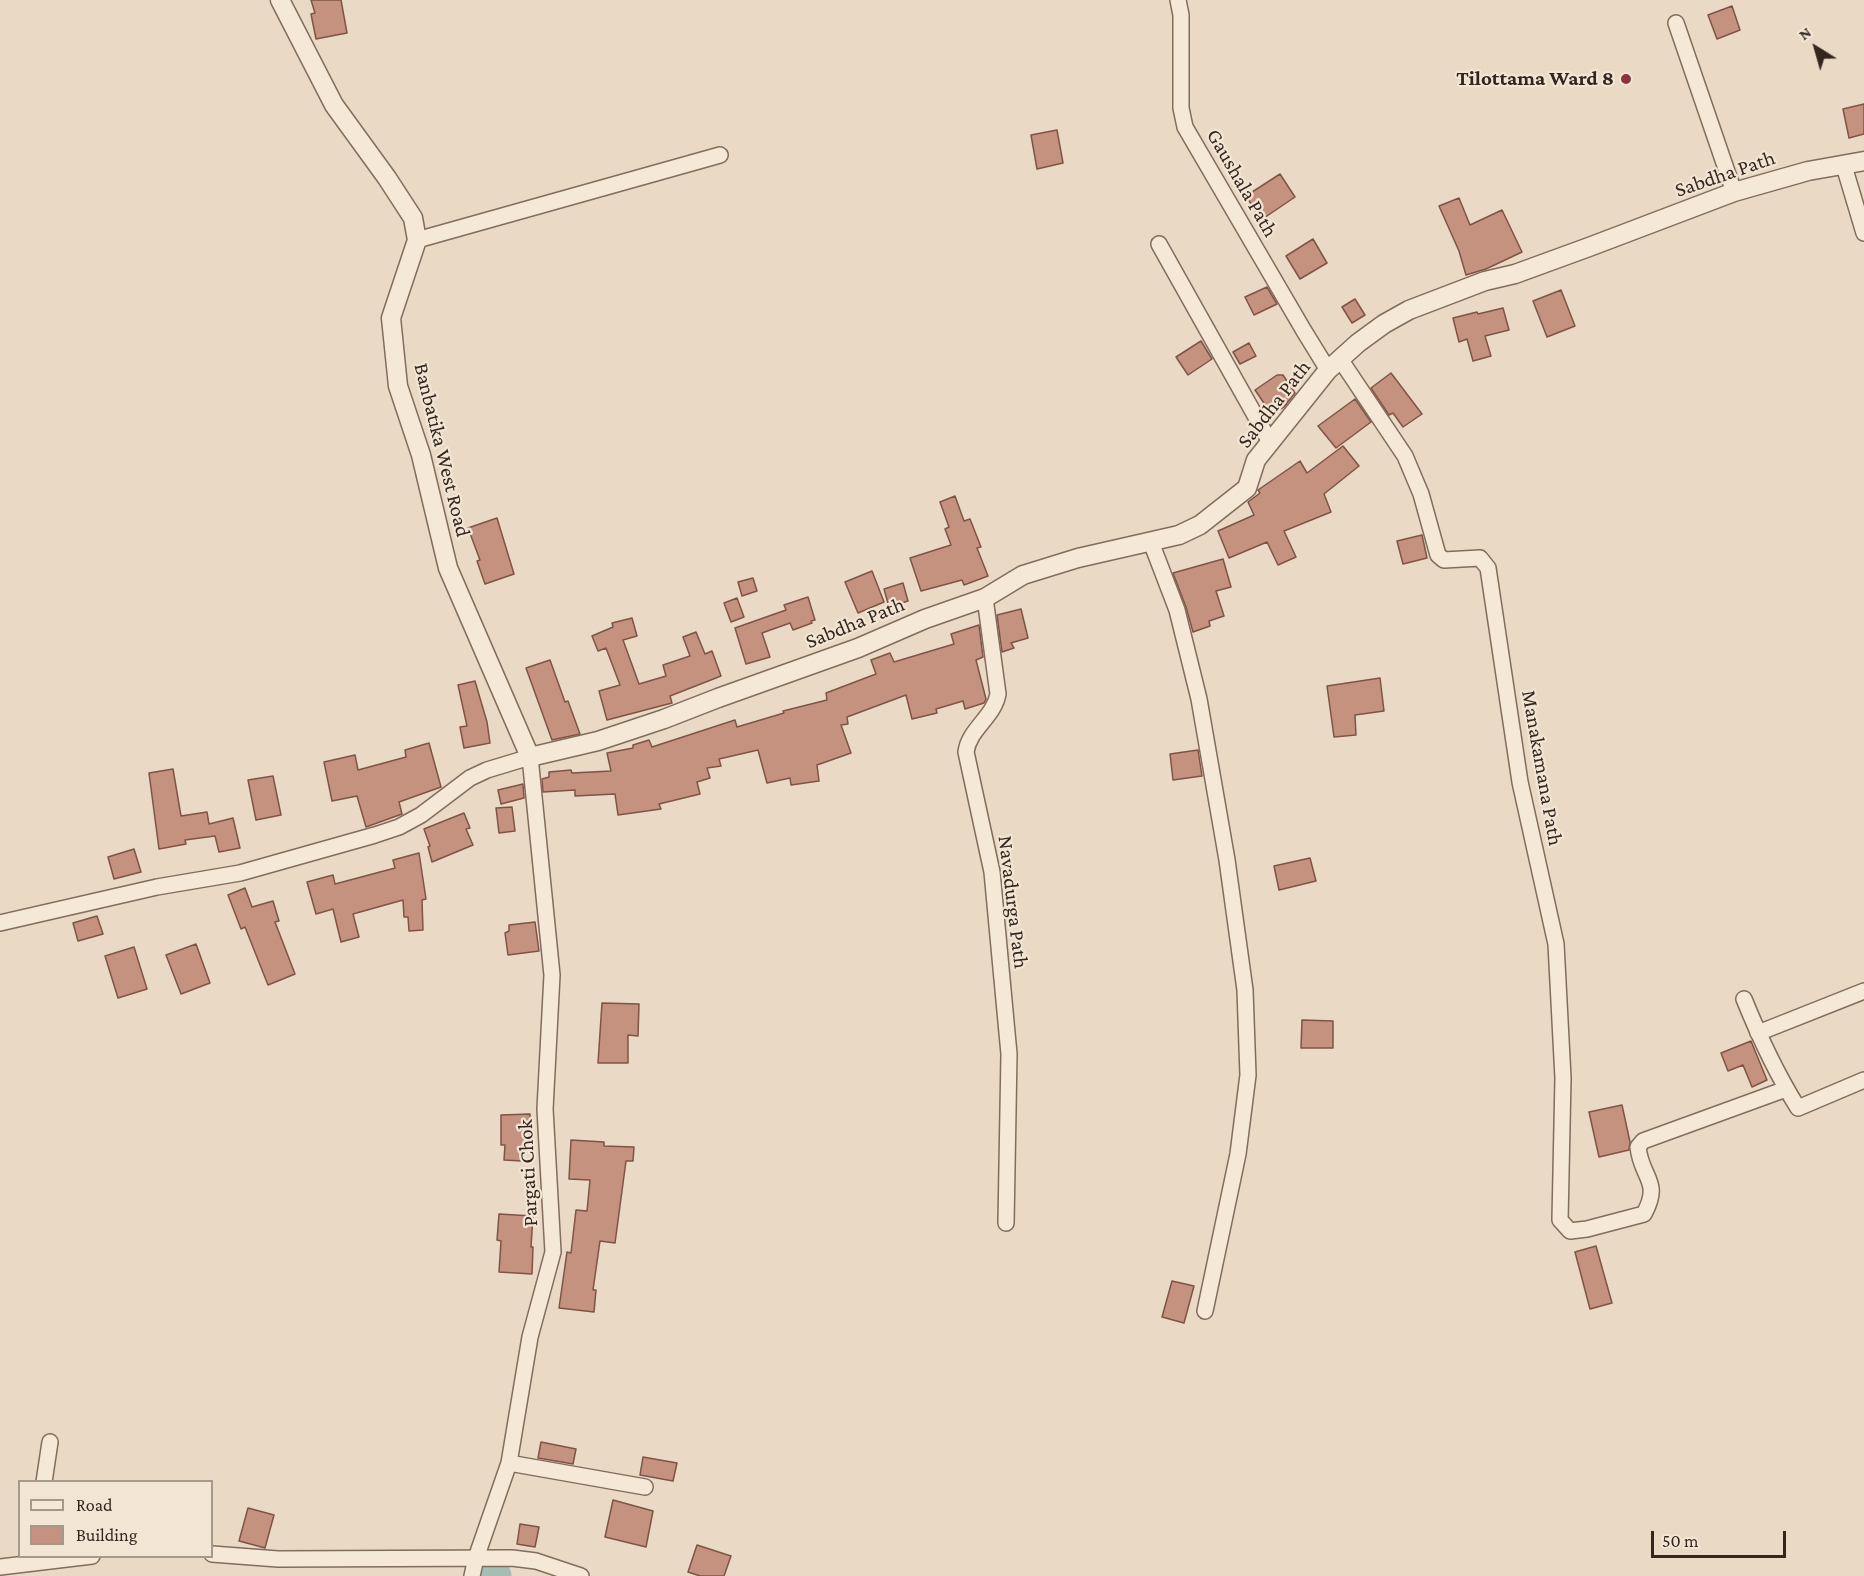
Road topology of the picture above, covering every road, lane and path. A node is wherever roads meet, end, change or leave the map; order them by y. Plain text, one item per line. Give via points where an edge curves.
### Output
1 (279, 0) edge
2 (1178, 0) edge
3 (1676, 23) dead end
4 (720, 155) dead end
5 (1864, 161) edge
6 (1844, 165) junction
7 (1734, 192) junction
8 (1864, 233) edge
9 (417, 240) junction
10 (1159, 244) dead end
11 (1334, 364) junction
12 (1270, 442) junction
13 (1151, 542) junction
14 (985, 598) junction
15 (530, 757) junction
16 (0, 923) edge
17 (1864, 991) edge
18 (1744, 999) dead end
19 (1758, 1033) junction
20 (1864, 1080) edge
21 (1786, 1089) junction
22 (1006, 1223) dead end
23 (1205, 1311) dead end
24 (50, 1442) dead end
25 (509, 1463) junction
26 (44, 1480) edge
27 (645, 1487) dead end
28 (213, 1554) edge
29 (68, 1558) edge
30 (45, 1559) edge
31 (474, 1566) edge
32 (0, 1567) edge
33 (581, 1576) edge

1 - 9 street via 334,105 412,218
2 - 11 street, Gaushala Path via 1180,108 1185,128 1304,332
3 - 7 street
4 - 9 street
5 - 6 street, Sabdha Path
6 - 7 street, Sabdha Path
6 - 8 street
7 - 11 street, Sabdha Path via 1409,310 1384,324
9 - 15 street, Banbatika West Road via 391,318 398,386 422,455 448,568
10 - 12 street
11 - 12 street, Sabdha Path
11 - 21 street, Manakamana Path via 1368,398 1405,456 1421,494 1438,555 1444,560 1480,558 1488,568 1520,782 1556,944 1563,1078 1560,1220 1570,1232 1644,1214 1652,1186 1639,1160 1638,1147 1643,1141
12 - 13 street, Sabdha Path via 1256,460 1247,488 1200,525 1179,536
13 - 14 street, Sabdha Path via 1023,575
13 - 23 street via 1177,610 1199,699 1245,990 1248,1075 1238,1154
14 - 15 street, Sabdha Path via 664,719 598,741
14 - 22 street, Navadurga Path via 998,694 995,706 969,741 966,752 992,872 1009,1054
15 - 16 street via 470,778 420,815 375,835 240,873 157,887
15 - 25 street, Pargati Chok via 552,975 545,1109 553,1252 530,1336
17 - 19 street
18 - 19 street
19 - 21 street
20 - 21 street via 1798,1108
24 - 26 street
25 - 27 street
25 - 31 street, Pargati Chok
28 - 31 street
29 - 30 street
30 - 32 street
31 - 33 street via 512,1558 536,1561

